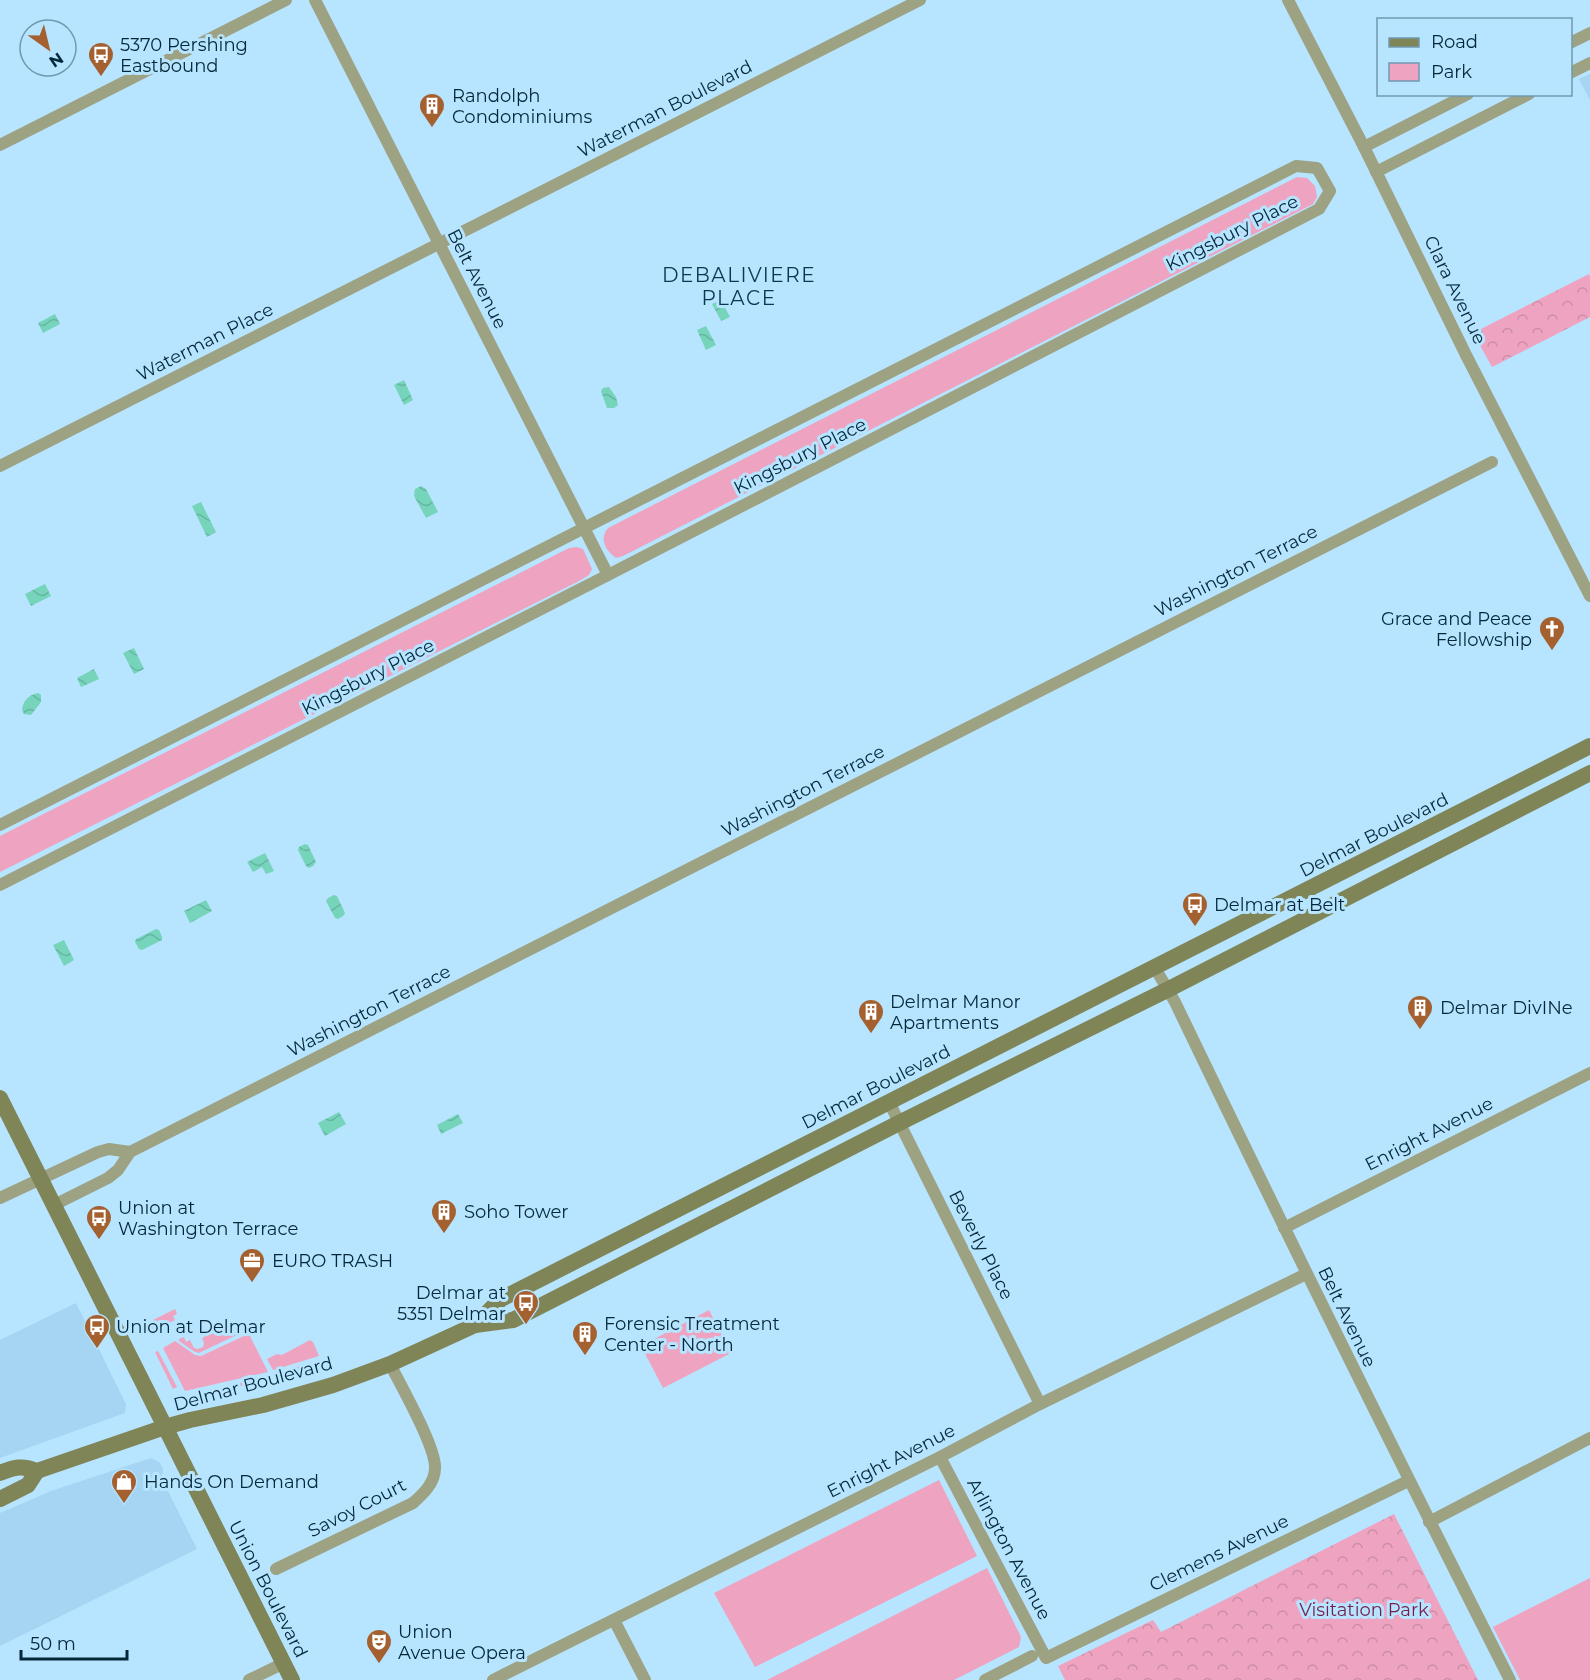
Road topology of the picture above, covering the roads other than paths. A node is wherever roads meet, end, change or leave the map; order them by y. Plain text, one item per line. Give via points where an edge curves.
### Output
1 (286, 0) edge
2 (315, 0) edge
3 (920, 0) edge
4 (1288, 0) edge
5 (1590, 33) edge
6 (1572, 42) edge
7 (1590, 63) edge
8 (1572, 72) edge
9 (1464, 96) edge
10 (1525, 96) edge
11 (0, 145) edge
12 (1364, 147) junction
13 (1376, 172) junction
14 (439, 243) junction
15 (426, 250) joint
16 (1492, 462) dead end
17 (0, 466) edge
18 (585, 529) junction
19 (608, 575) junction
20 (1590, 596) edge
21 (1590, 746) edge
22 (1590, 773) edge
23 (0, 825) edge
24 (0, 885) edge
25 (1155, 968) junction
26 (1167, 990) junction
27 (1590, 1073) edge
28 (0, 1098) edge
29 (889, 1102) junction
30 (899, 1123) junction
31 (130, 1152) junction
32 (40, 1179) junction
33 (0, 1198) edge
34 (54, 1205) junction
35 (1284, 1228) junction
36 (1306, 1274) junction
37 (476, 1325) junction
38 (390, 1364) junction
39 (1040, 1404) junction
40 (165, 1428) junction
41 (1590, 1438) edge
42 (940, 1457) junction
43 (37, 1471) junction
44 (0, 1473) edge
45 (1408, 1480) junction
46 (0, 1500) edge
47 (1429, 1521) junction
48 (276, 1569) dead end
49 (614, 1620) junction
50 (1032, 1656) dead end
51 (1046, 1658) joint
52 (284, 1663) junction
53 (249, 1680) edge
54 (292, 1680) edge
55 (493, 1680) edge
56 (645, 1680) edge
57 (986, 1680) edge
58 (1510, 1680) edge

1 - 11 street
2 - 14 street, Belt Avenue
3 - 14 street, Waterman Boulevard
4 - 12 street, Clara Avenue
5 - 6 street
7 - 8 street
9 - 12 street
10 - 13 street
12 - 13 street, Clara Avenue
13 - 20 street, Clara Avenue
14 - 15 street, Waterman Boulevard
14 - 18 street, Belt Avenue
15 - 17 street, Waterman Place
16 - 31 street, Washington Terrace
18 - 19 street, Belt Avenue
18 - 19 street, Kingsbury Place via 1296,166 1317,168 1329,190 1319,209
18 - 23 street, Kingsbury Place
19 - 24 street, Kingsbury Place
21 - 25 main road, Delmar Boulevard
22 - 26 main road, Delmar Boulevard
25 - 26 street, Belt Avenue
25 - 29 main road, Delmar Boulevard
26 - 30 main road, Delmar Boulevard
26 - 35 street, Belt Avenue
27 - 35 street, Enright Avenue
28 - 32 main road, Union Boulevard
29 - 30 street, Beverly Place
29 - 37 main road, Delmar Boulevard via 501,1299
30 - 37 main road, Delmar Boulevard via 513,1320
30 - 39 street, Beverly Place
31 - 32 street via 98,1152
31 - 34 street via 108,1178
32 - 33 street
32 - 34 main road, Union Boulevard
34 - 40 main road, Union Boulevard
35 - 36 street, Belt Avenue
36 - 39 street, Enright Avenue
36 - 45 street, Belt Avenue
37 - 38 main road, Delmar Boulevard
38 - 40 main road, Delmar Boulevard via 296,1396
38 - 48 street, Savoy Court via 432,1450 435,1469 428,1490 413,1503
39 - 42 street, Enright Avenue
40 - 43 main road, Delmar Boulevard
40 - 52 main road, Union Boulevard
41 - 47 street
42 - 49 street, Enright Avenue
42 - 51 street, Arlington Avenue
43 - 44 main road, Delmar Boulevard via 18,1467
43 - 46 main road, Delmar Boulevard via 28,1485
45 - 47 street, Belt Avenue
45 - 51 street, Clemens Avenue
47 - 58 street, Belt Avenue
49 - 55 street, Enright Avenue
49 - 56 street
50 - 57 street
52 - 53 street
52 - 54 main road, Union Boulevard

